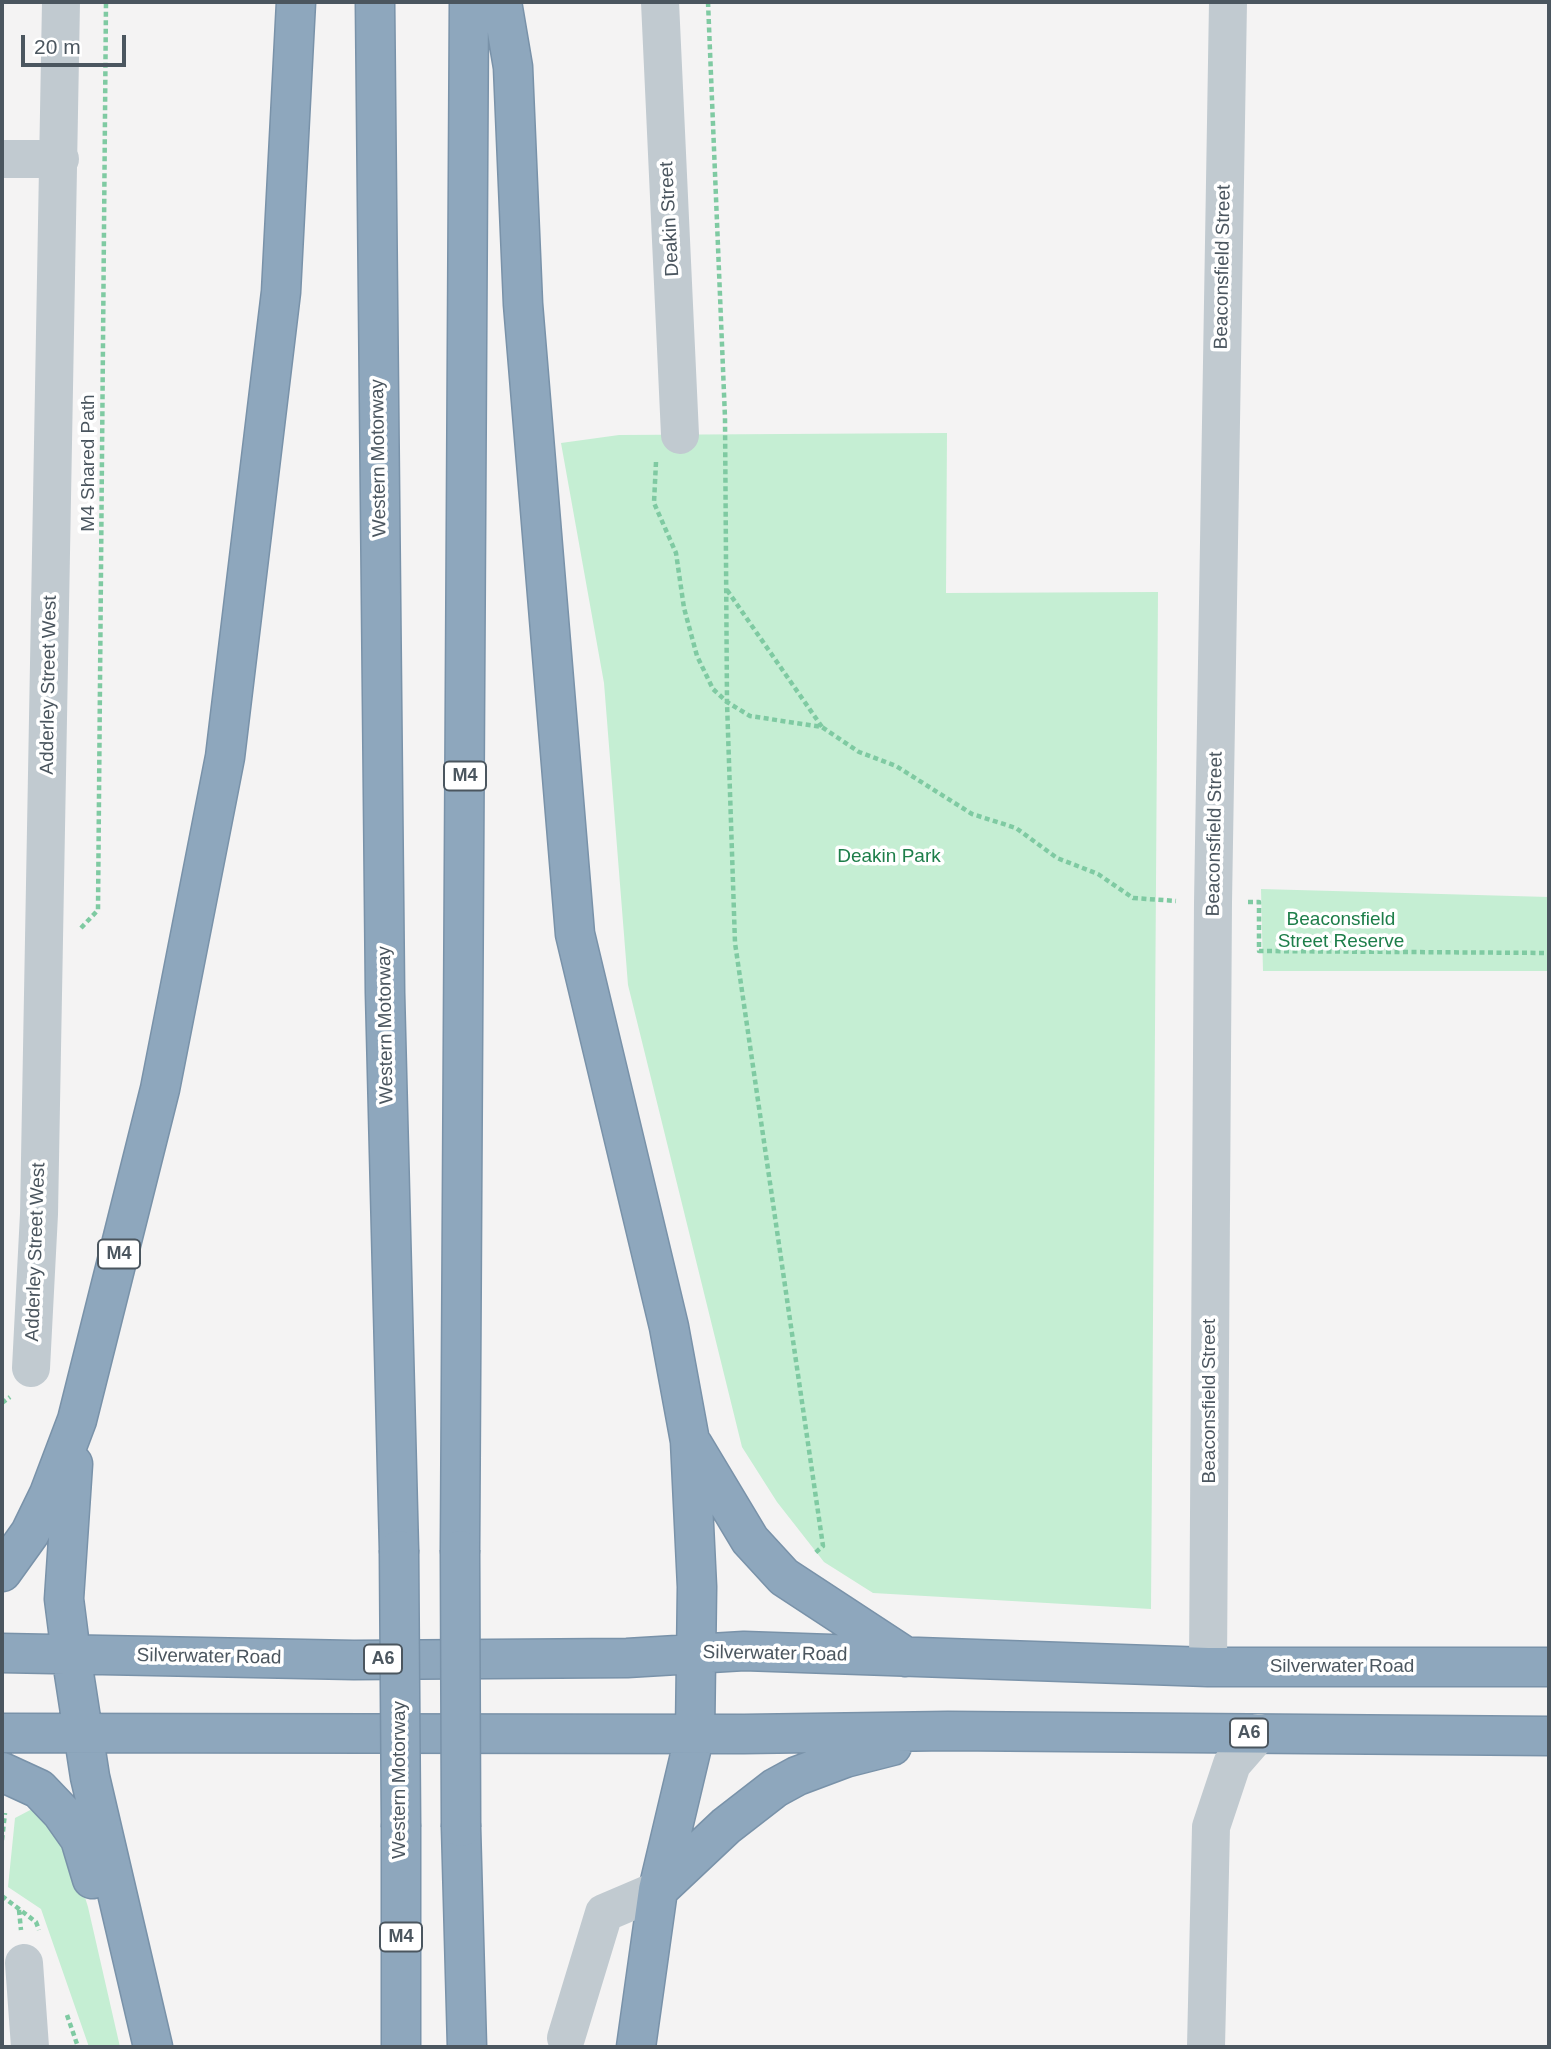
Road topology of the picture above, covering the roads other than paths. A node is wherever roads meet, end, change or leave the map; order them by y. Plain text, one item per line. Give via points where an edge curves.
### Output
1 (61, 2) edge
2 (296, 2) edge
3 (375, 2) edge
4 (470, 2) edge
5 (502, 2) edge
6 (660, 2) edge
7 (1228, 2) edge
8 (2, 159) edge
9 (60, 159) junction
10 (680, 435) road end
11 (32, 1368) dead end
12 (77, 1420) junction
13 (690, 1441) junction
14 (2, 1572) edge
15 (695, 1652) junction
16 (2, 1653) edge
17 (71, 1654) junction
18 (907, 1658) junction
19 (1208, 1667) junction
20 (1549, 1667) edge
21 (948, 1731) junction
22 (83, 1732) junction
23 (2, 1733) edge
24 (1259, 1733) junction
25 (695, 1734) junction
26 (1549, 1736) edge
27 (2, 1772) edge
28 (658, 1890) junction
29 (24, 1963) dead end
30 (566, 2038) dead end
31 (30, 2047) edge
32 (135, 2047) edge
33 (153, 2047) edge
34 (401, 2047) edge
35 (467, 2047) edge
36 (636, 2047) edge
37 (1206, 2047) edge

1 - 9 street, Adderley Street West
2 - 12 highway, M4 via 281,292 225,757 160,1088
3 - 34 highway, Western Motorway / M4, bridge via 385,993 399,1549
4 - 35 highway, M4, bridge via 460,1550
5 - 13 highway via 513,68 523,304 575,934 669,1327
6 - 10 street, Deakin Street
7 - 19 street, Beaconsfield Street via 1213,902
8 - 9 street
9 - 11 street, Adderley Street West
12 - 14 highway, M4 via 30,1533
12 - 17 highway, M4 via 64,1599
13 - 15 highway via 697,1587
13 - 18 highway via 750,1540 785,1577
15 - 17 highway, Silverwater Road / A6 via 627,1658 381,1660
15 - 18 highway, Silverwater Road / A6
15 - 25 highway
16 - 17 highway, Silverwater Road / A6
17 - 22 highway
18 - 19 highway, Silverwater Road / A6
19 - 20 highway, Silverwater Road / A6
21 - 24 highway, A6
21 - 25 highway, A6
21 - 28 highway via 845,1758 797,1776 757,1800
22 - 23 highway, A6
22 - 25 highway, A6
22 - 33 highway
24 - 26 highway, A6
24 - 37 street via 1232,1764 1211,1827
25 - 28 highway
27 - 32 highway via 39,1789 80,1839
28 - 30 street via 604,1913
28 - 36 highway
29 - 31 street

